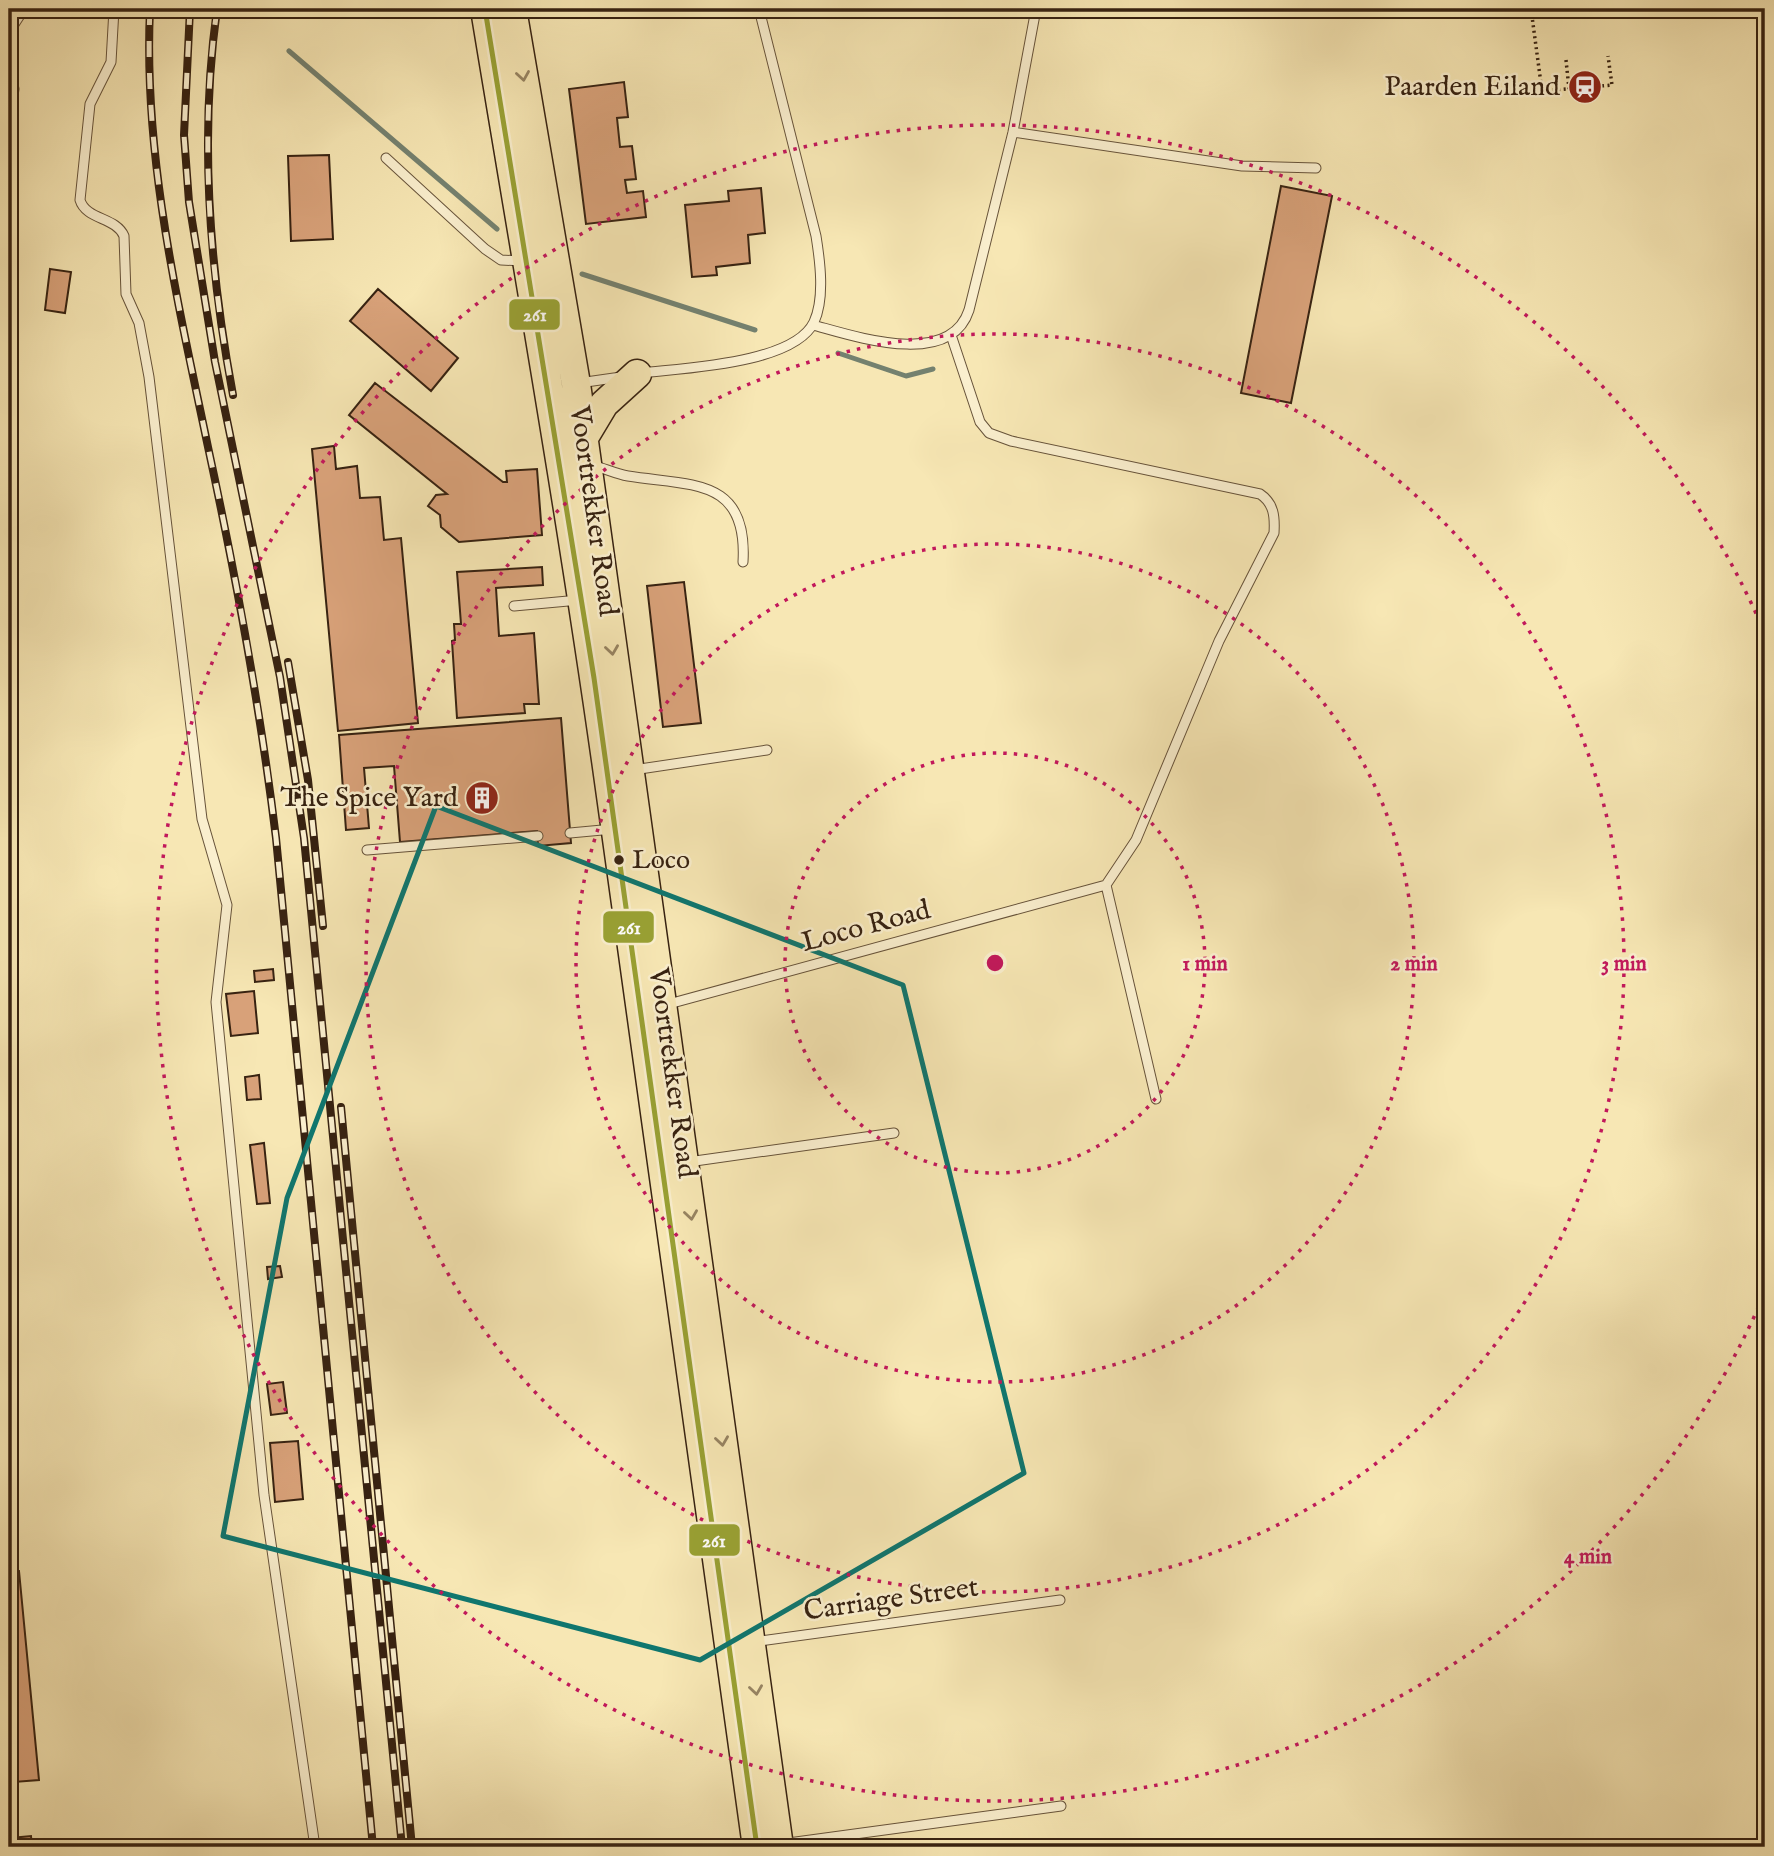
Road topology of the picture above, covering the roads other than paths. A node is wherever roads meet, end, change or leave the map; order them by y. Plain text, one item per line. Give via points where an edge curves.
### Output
1 (24, 9) edge
2 (114, 9) edge
3 (485, 9) edge
4 (512, 9) edge
5 (759, 9) edge
6 (1036, 9) edge
7 (9, 33) edge
8 (9, 65) edge
9 (9, 122) edge
10 (1013, 132) junction
11 (386, 159) dead end
12 (1316, 168) dead end
13 (540, 259) junction
14 (813, 325) junction
15 (951, 335) junction
16 (637, 374) junction
17 (562, 386) junction
18 (585, 451) junction
19 (743, 562) dead end
20 (593, 599) junction
21 (514, 606) dead end
22 (767, 750) dead end
23 (618, 772) junction
24 (614, 829) junction
25 (570, 832) dead end
26 (538, 836) dead end
27 (367, 850) dead end
28 (1106, 885) junction
29 (650, 1008) junction
30 (1156, 1099) dead end
31 (894, 1133) dead end
32 (673, 1164) junction
33 (1060, 1600) dead end
34 (739, 1644) junction
35 (1060, 1806) dead end
36 (315, 1847) edge
37 (769, 1847) edge

1 - 7 lane
2 - 36 lane via 111,62 90,104 80,200 86,210 119,228 124,236 126,293 139,323 149,377 200,806 227,905 216,1002 264,1494
3 - 13 main road, Voortrekker Road
4 -> 13 main road, Voortrekker Road
5 - 14 lane via 816,236 819,290
6 - 10 lane
8 - 9 lane via 14,89
10 - 12 lane via 1242,166
10 - 15 lane via 969,310 962,326
11 - 13 lane via 501,260
13 - 17 main road, Voortrekker Road
14 - 15 lane via 891,345
14 - 16 lane via 785,346 756,356
15 - 28 lane via 980,422 989,433 1260,494 1268,499 1275,517 1274,533 1219,641 1136,840
16 - 17 lane
16 - 18 main road via 604,404
17 - 18 main road, Voortrekker Road
17 - 20 main road, Voortrekker Road
18 - 19 lane via 629,476 705,486 731,503 744,537
18 - 20 main road, Voortrekker Road
20 - 21 lane
20 - 23 main road, Voortrekker Road
22 - 23 lane
23 - 24 main road, Voortrekker Road
23 - 29 main road, Voortrekker Road
24 - 25 lane
24 - 29 main road, Voortrekker Road
26 - 27 lane
28 - 29 lane, Loco Road
28 - 30 lane
29 - 32 main road, Voortrekker Road
31 - 32 lane
32 - 34 main road, Voortrekker Road
33 - 34 lane, Carriage Street
34 - 37 main road, Voortrekker Road
35 - 37 lane

